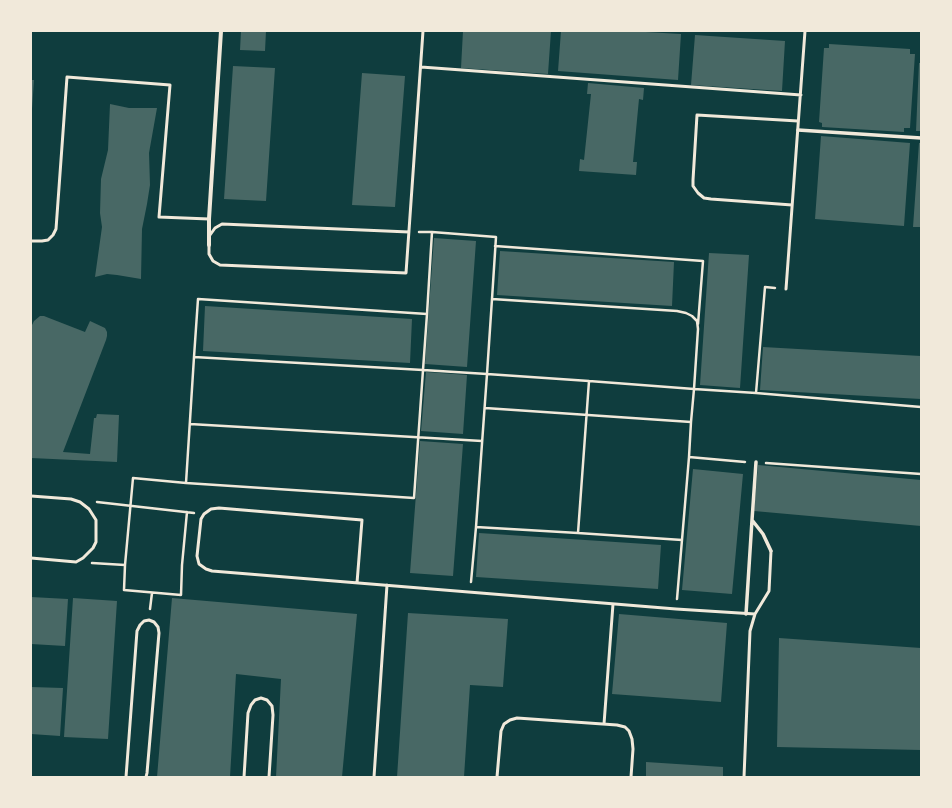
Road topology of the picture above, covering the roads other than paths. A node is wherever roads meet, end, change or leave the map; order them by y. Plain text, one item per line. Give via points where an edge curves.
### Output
1 (221, 31) edge
2 (423, 31) edge
3 (805, 31) edge
4 (421, 67) junction
5 (801, 95) junction
6 (798, 121) junction
7 (798, 130) junction
8 (921, 138) edge
9 (792, 205) junction
10 (209, 219) junction
11 (410, 232) junction
12 (31, 241) edge
13 (208, 244) junction
14 (786, 289) road end
15 (756, 462) road end
16 (31, 496) edge
17 (752, 520) junction
18 (771, 551) joint
19 (31, 558) edge
20 (357, 583) junction
21 (387, 585) junction
22 (613, 604) junction
23 (746, 614) junction
24 (755, 614) junction
25 (604, 724) junction
26 (126, 777) edge
27 (146, 777) edge
28 (244, 777) edge
29 (269, 777) edge
30 (374, 777) edge
31 (497, 777) edge
32 (631, 777) edge
33 (744, 777) edge

1 - 10 street
2 - 4 lane
3 - 5 lane
4 - 5 lane
4 - 11 lane
5 - 6 lane
6 - 7 lane
6 - 9 lane via 697,115 692,180 698,193 711,200
7 - 8 street
7 - 9 lane
9 - 14 lane
10 - 12 lane via 159,217 170,85 67,77 56,229 48,240
10 - 13 street
11 - 13 lane via 222,224 210,234
11 - 13 lane via 406,273 220,265 213,261
15 - 17 street
16 - 19 lane via 80,502 89,509 96,520 96,542 83,558 76,562
17 - 18 street via 763,534
17 - 23 street
18 - 24 lane via 768,591
20 - 20 lane via 206,569 199,564 197,556 201,519 211,509 219,508 362,520
20 - 21 lane
21 - 22 lane
21 - 30 lane
22 - 23 lane
22 - 25 lane
23 - 24 lane
24 - 33 lane via 750,631
25 - 31 lane via 517,718 510,720 504,724 501,731
25 - 32 lane via 625,727 629,732 632,739
26 - 27 lane via 137,631 144,621 149,620 158,627 159,633
28 - 29 lane via 248,712 255,700 261,698 272,706 273,715

